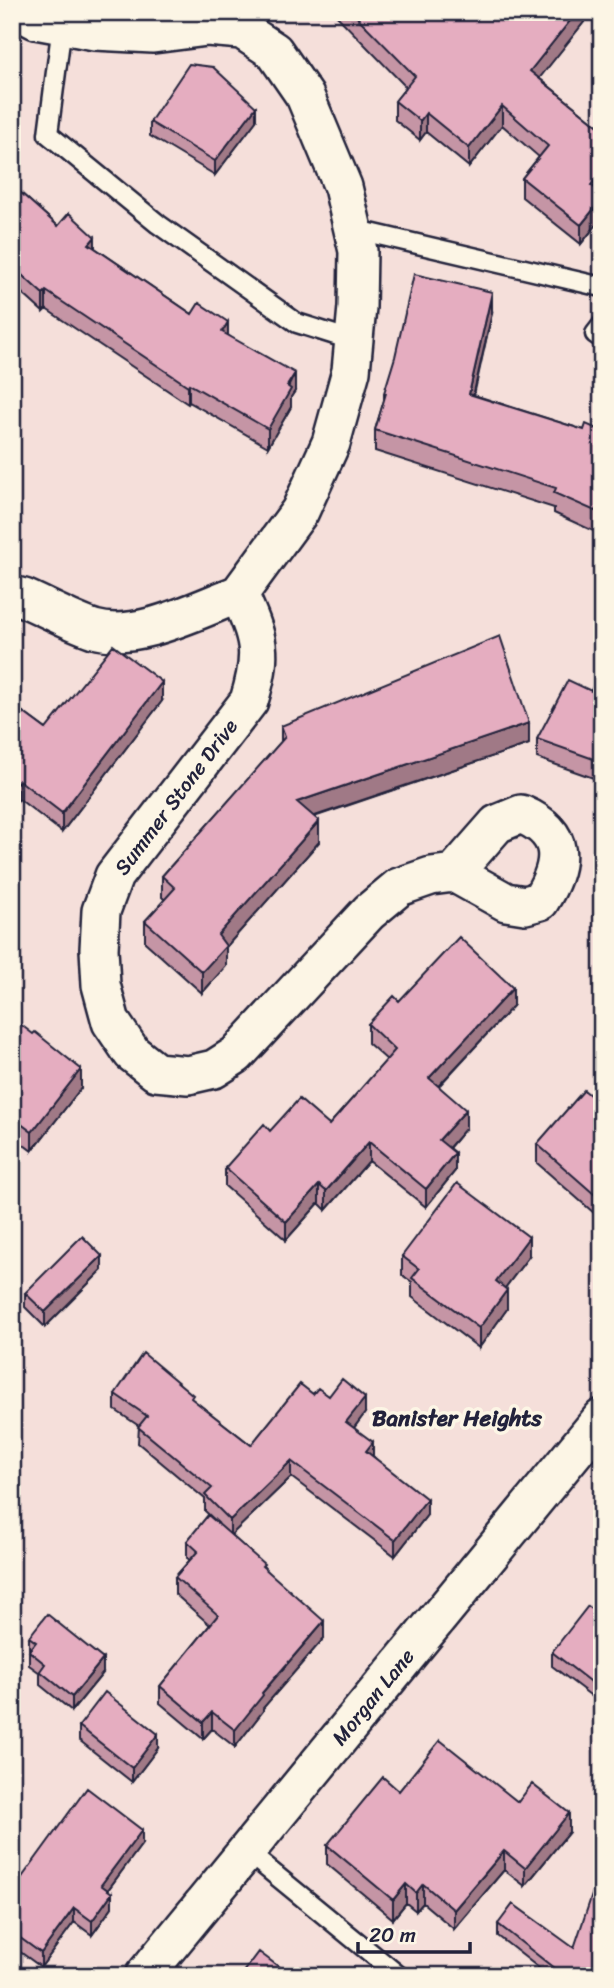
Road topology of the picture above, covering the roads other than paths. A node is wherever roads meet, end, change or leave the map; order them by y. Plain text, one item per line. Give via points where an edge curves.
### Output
1 (21, 12) edge
2 (247, 21) edge
3 (62, 25) junction
4 (353, 229) junction
5 (602, 287) edge
6 (602, 325) edge
7 (602, 339) edge
8 (354, 341) junction
9 (239, 594) junction
10 (12, 596) edge
11 (454, 873) dead end
12 (602, 1418) edge
13 (246, 1851) junction
14 (144, 1976) edge
15 (399, 1976) edge

1 - 3 street
2 - 3 street via 153,34
2 - 4 street via 305,96 343,187
3 - 8 lane via 47,134 158,223 297,323
4 - 5 lane
4 - 8 street via 358,251
6 - 7 lane via 595,334
8 - 9 street via 351,371 331,443 300,511
9 - 10 street via 143,630 122,633 94,629
9 - 11 street, Summer Stone Drive via 257,634 258,671 249,701 114,876 101,911 101,985 111,1022 132,1053 156,1072 188,1075 214,1069 236,1055 369,912 400,887
12 - 13 street, Morgan Lane
13 - 14 street, Morgan Lane
13 - 15 lane

